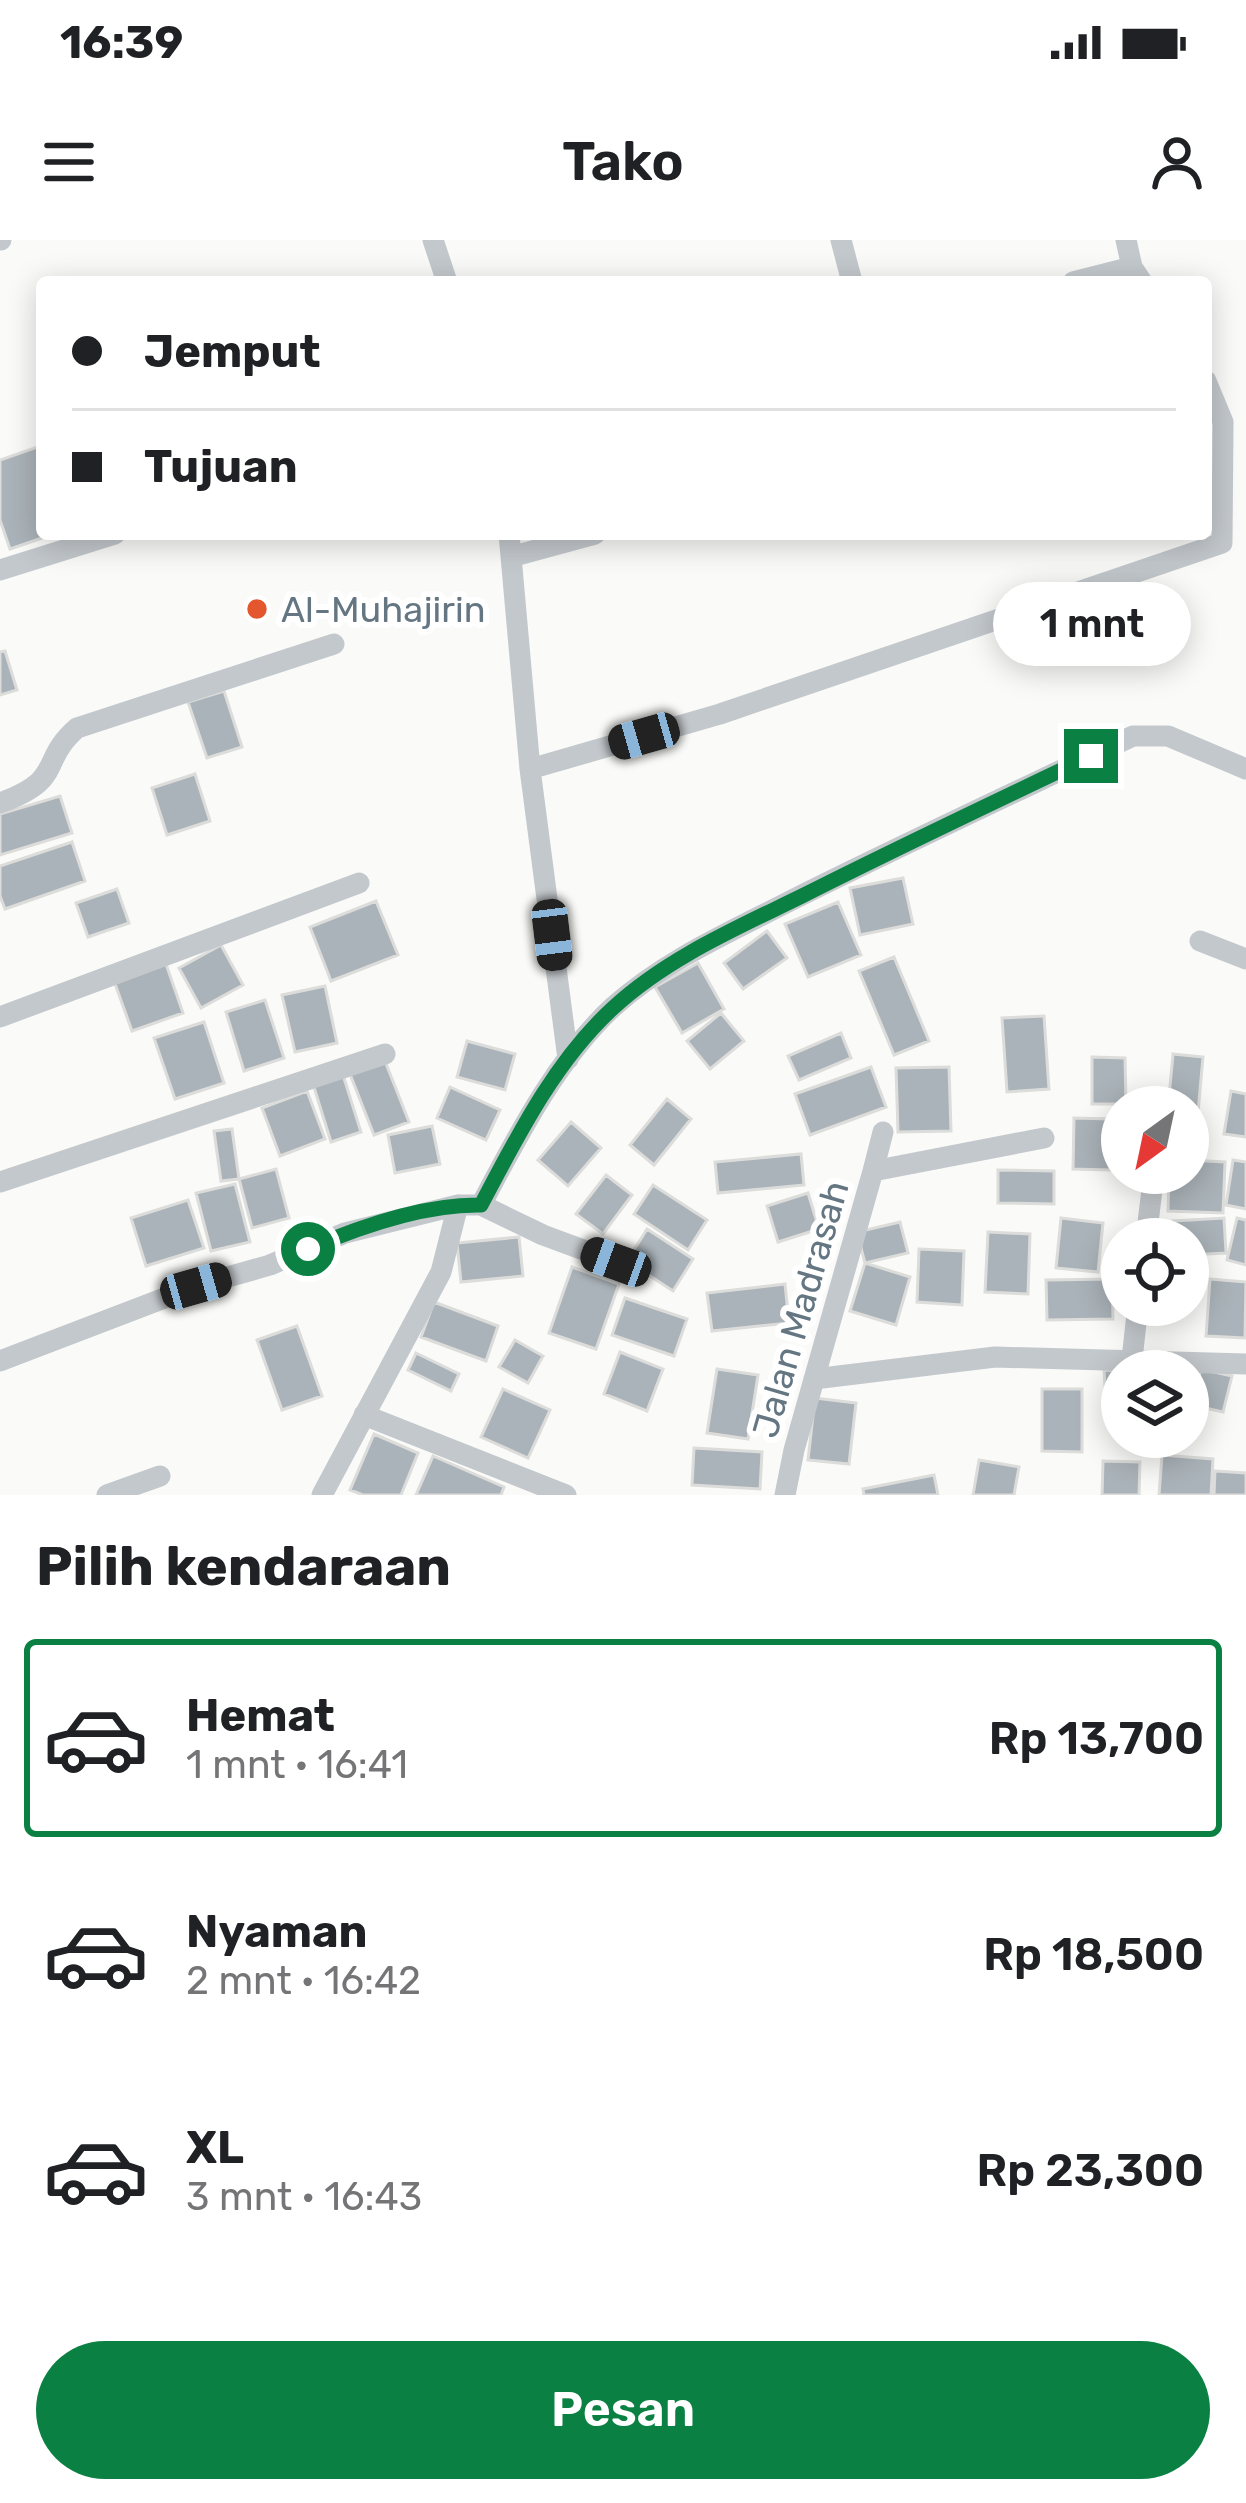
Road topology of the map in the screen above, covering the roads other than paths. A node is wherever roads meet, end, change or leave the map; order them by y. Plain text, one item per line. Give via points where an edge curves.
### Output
1 (434, 240) edge
2 (841, 240) edge
3 (1126, 240) edge
4 (1137, 274) edge
5 (445, 276) edge
6 (850, 276) edge
7 (1212, 395) edge
8 (1223, 422) junction
9 (1246, 432) edge
10 (95, 540) edge
11 (550, 540) edge
12 (512, 545) edge
13 (0, 569) edge
14 (334, 644) dead end
15 (530, 769) junction
16 (1246, 769) edge
17 (0, 802) edge
18 (359, 884) dead end
19 (1200, 941) dead end
20 (1246, 959) edge
21 (0, 1017) edge
22 (385, 1054) dead end
23 (568, 1059) junction
24 (883, 1132) dead end
25 (1044, 1138) dead end
26 (874, 1171) junction
27 (0, 1182) edge
28 (469, 1205) junction
29 (616, 1262) dead end
30 (1101, 1359) edge
31 (0, 1361) edge
32 (1209, 1362) edge
33 (1246, 1364) edge
34 (814, 1379) junction
35 (364, 1415) junction
36 (160, 1476) dead end
37 (107, 1495) edge
38 (322, 1495) edge
39 (566, 1495) edge
40 (785, 1495) edge

1 - 5 street
2 - 6 street
3 - 4 street
7 - 8 street
8 - 9 street
8 - 15 street via 1222,542 720,714
10 - 13 street
11 - 12 street
12 - 15 street
14 - 17 street via 77,728 43,782
15 - 23 street
16 - 23 street via 1168,736 1133,736 657,971
18 - 21 street
19 - 20 street
22 - 27 street
23 - 28 street
24 - 26 street
25 - 26 street, Jalan Madrasah
26 - 34 street, Jalan Madrasah
28 - 29 street
28 - 31 street via 346,1233
28 - 35 street
30 - 34 street via 994,1357
32 - 33 street
34 - 40 street, Jalan Madrasah
35 - 38 street
35 - 39 street
36 - 37 street

